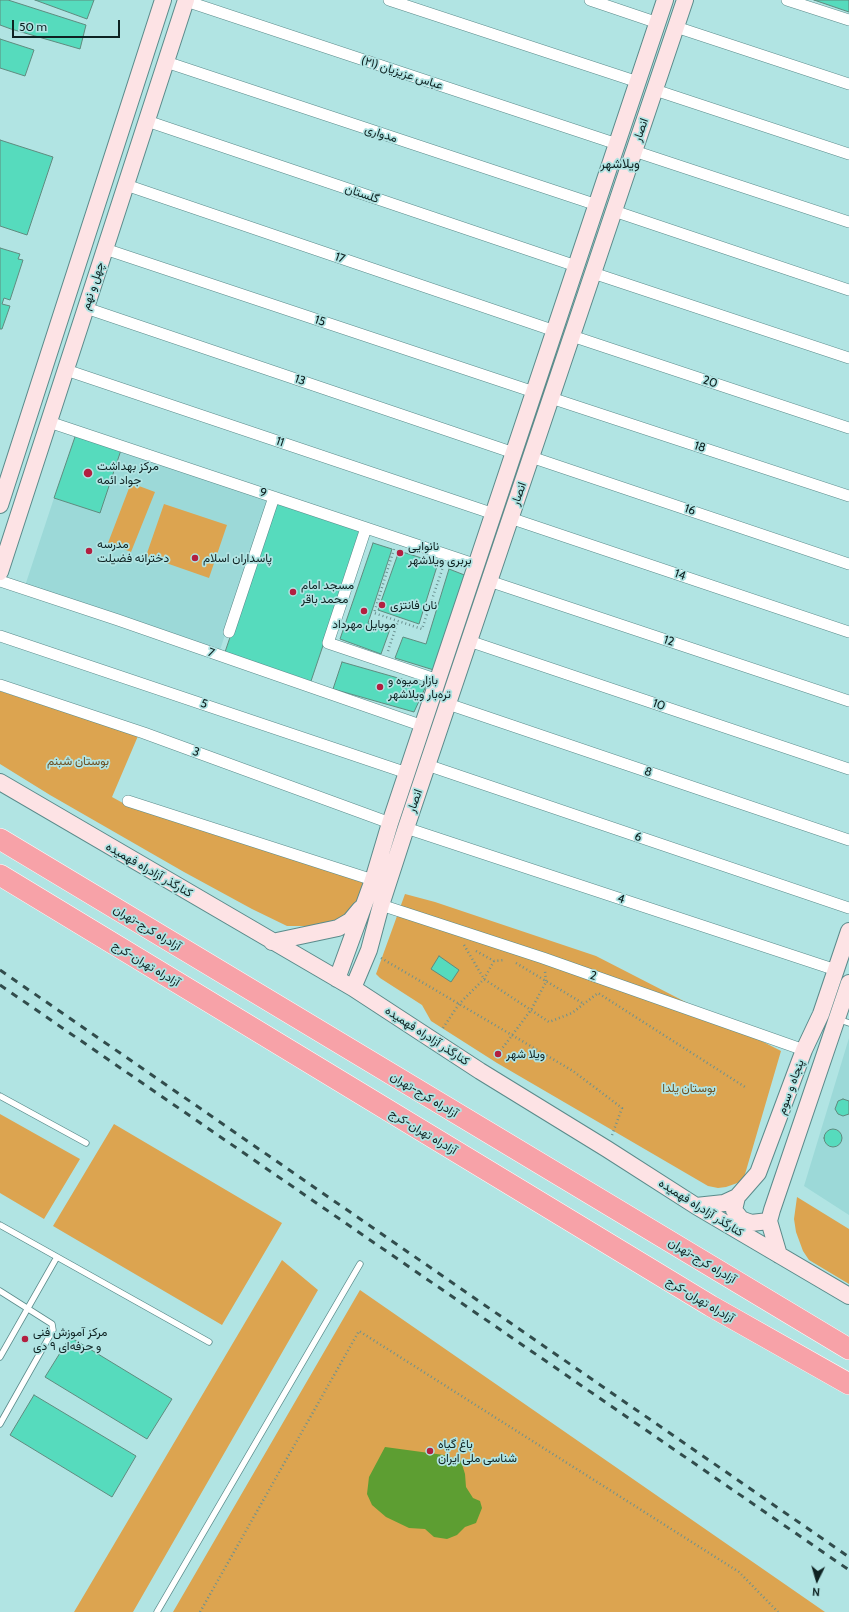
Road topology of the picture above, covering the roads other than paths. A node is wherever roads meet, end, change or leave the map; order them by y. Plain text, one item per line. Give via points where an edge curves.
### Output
1 (163, 0) edge
2 (389, 0) edge
3 (590, 0) edge
4 (665, 0) edge
5 (685, 0) edge
6 (787, 0) edge
7 (186, 1) edge
8 (849, 20) edge
9 (658, 23) junction
10 (676, 27) junction
11 (166, 62) junction
12 (638, 82) junction
13 (849, 84) edge
14 (655, 90) junction
15 (147, 121) junction
16 (617, 144) junction
17 (634, 151) junction
18 (849, 154) edge
19 (126, 185) junction
20 (597, 205) junction
21 (614, 211) junction
22 (849, 222) edge
23 (105, 249) junction
24 (576, 266) junction
25 (593, 273) junction
26 (849, 290) edge
27 (86, 308) junction
28 (555, 331) junction
29 (572, 336) junction
30 (849, 358) edge
31 (66, 370) junction
32 (534, 392) junction
33 (551, 398) junction
34 (49, 422) junction
35 (849, 428) edge
36 (514, 453) junction
37 (531, 457) junction
38 (849, 496) edge
39 (274, 497) junction
40 (0, 505) edge
41 (494, 514) junction
42 (510, 518) junction
43 (366, 528) junction
44 (849, 564) edge
45 (477, 565) junction
46 (0, 572) edge
47 (0, 581) edge
48 (489, 581) junction
49 (229, 632) dead end
50 (849, 632) edge
51 (0, 636) edge
52 (469, 642) junction
53 (438, 680) junction
54 (0, 684) edge
55 (849, 701) edge
56 (448, 704) junction
57 (423, 726) junction
58 (428, 765) junction
59 (849, 769) edge
60 (407, 773) junction
61 (0, 782) edge
62 (128, 801) dead end
63 (390, 823) junction
64 (406, 828) junction
65 (0, 839) edge
66 (849, 840) edge
67 (0, 875) edge
68 (372, 880) junction
69 (364, 905) junction
70 (381, 905) junction
71 (849, 908) edge
72 (849, 931) edge
73 (272, 942) junction
74 (836, 970) junction
75 (337, 979) junction
76 (849, 983) edge
77 (353, 988) junction
78 (821, 1014) junction
79 (843, 1021) edge
80 (804, 1050) junction
81 (0, 1096) edge
82 (86, 1143) dead end
83 (737, 1197) junction
84 (696, 1206) junction
85 (769, 1221) junction
86 (0, 1225) edge
87 (779, 1255) junction
88 (57, 1257) junction
89 (360, 1264) dead end
90 (0, 1291) edge
91 (849, 1296) edge
92 (27, 1309) junction
93 (209, 1342) dead end
94 (849, 1349) edge
95 (0, 1357) edge
96 (849, 1384) edge
97 (0, 1424) edge
98 (157, 1612) edge

1 - 40 street, چهل و نهم
2 - 12 street
3 - 9 street
4 - 9 street, انصار
5 - 10 street, انصار
6 - 8 street
7 - 11 street, چهل و نهم
7 - 16 street, عباس عزیزیان (۲۱)
9 - 12 street, انصار
10 - 13 street
10 - 14 street, انصار
11 - 15 street, چهل و نهم
11 - 20 street, مدواری
12 - 16 street, انصار
14 - 17 street, انصار
14 - 18 street
15 - 19 street, چهل و نهم
15 - 24 street, گلستان
16 - 20 street, انصار
17 - 21 street, انصار
17 - 22 street
19 - 23 street, چهل و نهم
19 - 28 street, 17
20 - 24 street, انصار
21 - 25 street, انصار
21 - 26 street
23 - 27 street, چهل و نهم
23 - 32 street, 15
24 - 28 street, انصار
25 - 29 street, انصار
25 - 30 street
27 - 31 street, چهل و نهم
27 - 36 street, 13
28 - 32 street, انصار
29 - 33 street, انصار
29 - 35 street, 20
31 - 34 street, چهل و نهم
31 - 41 street, 11
32 - 36 street, انصار
33 - 37 street, انصار
33 - 38 street, 18
34 - 39 street, 9
34 - 46 street, چهل و نهم
36 - 41 street, انصار
37 - 42 street, انصار
37 - 44 street, 16
39 - 43 street, 9
39 - 49 street
41 - 45 street, انصار
42 - 48 street, انصار
42 - 50 street, 14
43 - 45 street, 9
43 - 53 street via 328,643
45 - 53 street, انصار
47 - 57 street, 7
48 - 52 street, انصار
48 - 55 street, 12
51 - 60 street, 5
52 - 56 street, انصار
52 - 59 street, 10
53 - 57 street, انصار
54 - 63 street, 3 via 144,733
56 - 58 street, انصار
56 - 66 street, 8
57 - 60 street, انصار
58 - 64 street, انصار
58 - 71 street, 6
60 - 63 street, انصار
61 - 73 street, کنارگذر آزادراه فهمیده
62 - 68 street
63 - 68 street, انصار
64 - 70 street, انصار
64 - 74 street, 4
65 - 94 highway, آزادراه کرج-تهران
67 - 96 highway, آزادراه تهران-کرج via 711,1306
68 - 69 street, انصار
69 - 73 street via 350,921 338,928
69 - 75 street, انصار
70 - 77 street, انصار via 368,950
70 - 80 street, 2 via 543,958
72 - 74 street, پنجاه و سوم
73 - 75 street, کنارگذر آزادراه فهمیده
74 - 78 street, پنجاه و سوم
75 - 77 street, کنارگذر آزادراه فهمیده
76 - 79 street, پنجاه و سوم
77 - 84 street, کنارگذر آزادراه فهمیده
78 - 79 street
78 - 80 street, پنجاه و سوم
79 - 85 street, پنجاه و سوم
80 - 83 street, پنجاه و سوم via 758,1173
81 - 82 lane
83 - 84 street, پنجاه و سوم via 724,1203
83 - 85 street via 734,1210 741,1218 751,1222
84 - 87 street, کنارگذر آزادراه فهمیده
85 - 87 street
86 - 88 lane
87 - 91 street, کنارگذر آزادراه فهمیده
88 - 92 lane
88 - 93 lane
89 - 98 lane
90 - 92 lane
92 - 95 lane
92 - 97 lane via 52,1324 53,1330

